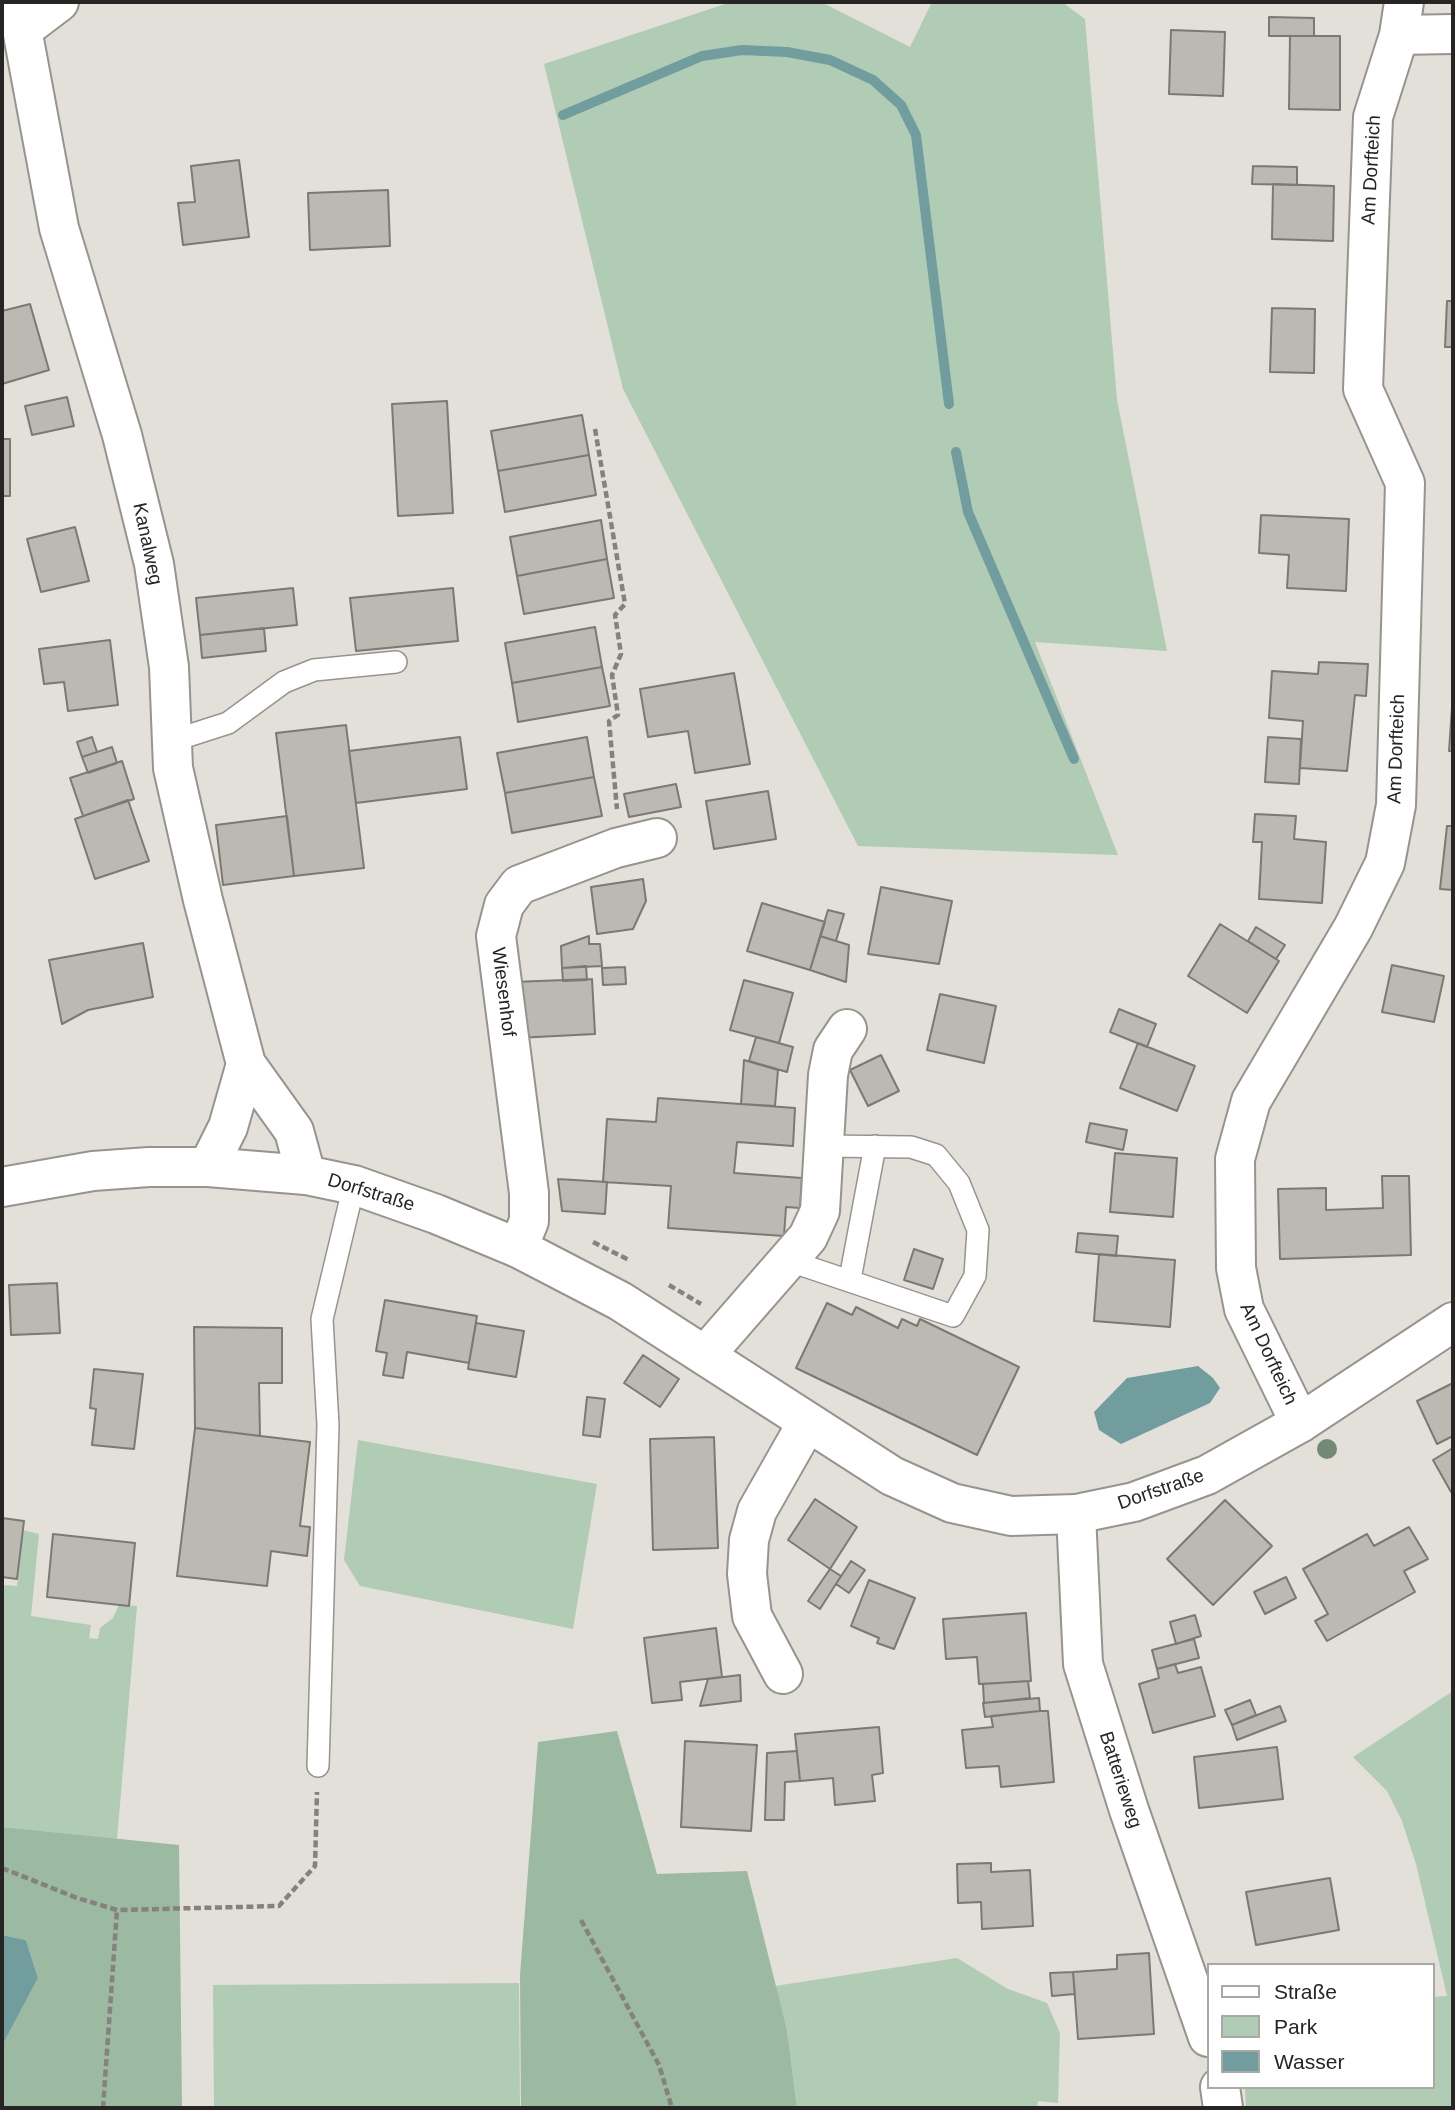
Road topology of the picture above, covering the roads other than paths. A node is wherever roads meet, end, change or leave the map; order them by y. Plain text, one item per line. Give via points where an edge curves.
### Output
1 (59, 2) edge
2 (20, 16) edge
3 (1401, 18) edge
4 (1453, 34) edge
5 (396, 662) dead end
6 (172, 741) junction
7 (657, 838) dead end
8 (847, 1029) dead end
9 (246, 1064) junction
10 (823, 1146) junction
11 (875, 1146) junction
12 (208, 1167) junction
13 (306, 1175) junction
14 (354, 1185) junction
15 (2, 1187) edge
16 (518, 1248) junction
17 (787, 1260) junction
18 (850, 1279) junction
19 (1453, 1322) edge
20 (706, 1354) junction
21 (807, 1423) junction
22 (1300, 1423) junction
23 (1076, 1514) junction
24 (783, 1674) dead end
25 (318, 1766) road end
26 (1206, 2031) edge
27 (1220, 2089) edge
28 (1223, 2108) edge

1 - 2 street, Kanalweg
2 - 6 street, Kanalweg via 59,228 122,435 154,564 169,667
3 - 4 street, Am Dorfteich
3 - 22 street, Am Dorfteich via 1373,117 1363,389 1405,483 1396,805 1385,863 1353,928 1251,1101 1235,1159 1236,1268 1244,1309
5 - 6 lane via 314,670 284,682 228,723
6 - 9 street, Kanalweg via 173,768 197,875
7 - 16 street, Wiesenhof via 616,848 519,885 504,905 496,936 529,1193 529,1221
8 - 10 street via 833,1050
9 - 12 street via 228,1127
9 - 13 street, Kanalweg via 293,1131
10 - 11 lane
10 - 17 street via 820,1211 808,1237
11 - 18 lane
11 - 18 lane via 911,1147 936,1155 959,1183 978,1230 975,1276 953,1316
12 - 13 street, Dorfstraße
12 - 15 street, Dorfstraße via 102,1170
13 - 14 street, Dorfstraße
14 - 16 street, Dorfstraße
14 - 25 lane via 323,1319 328,1425
16 - 20 street, Dorfstraße via 620,1301
17 - 18 lane
17 - 20 street
19 - 22 street, Dorfstraße
20 - 21 street, Dorfstraße
21 - 23 street, Dorfstraße via 892,1476 952,1503 1012,1516
21 - 24 street via 757,1511 749,1540 752,1616
22 - 23 street, Dorfstraße via 1207,1475 1134,1502
23 - 26 street, Batterieweg via 1083,1664
27 - 28 street

